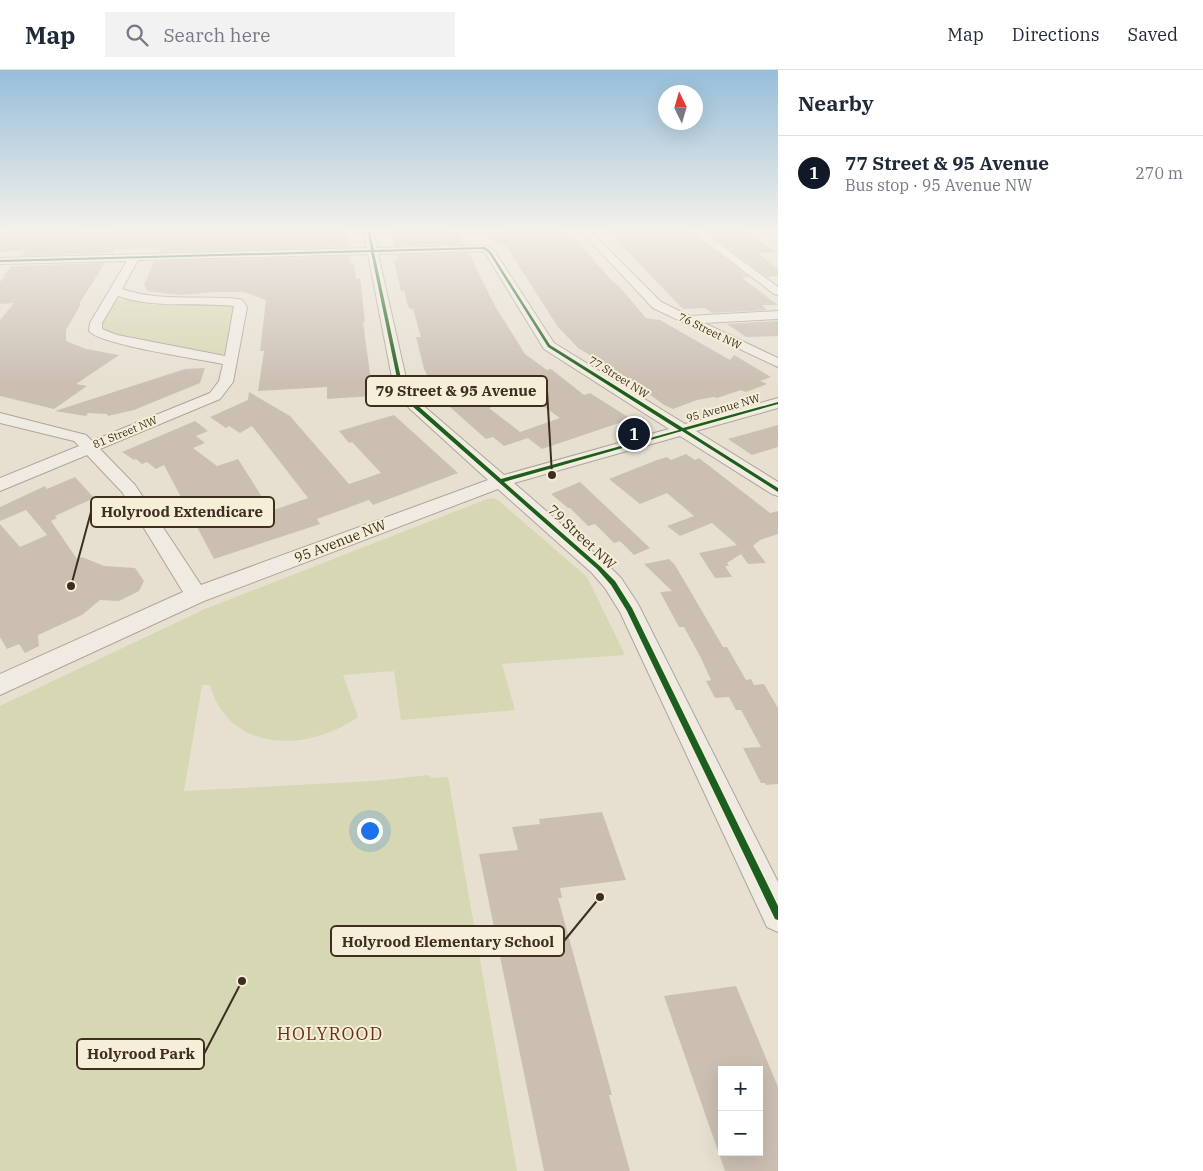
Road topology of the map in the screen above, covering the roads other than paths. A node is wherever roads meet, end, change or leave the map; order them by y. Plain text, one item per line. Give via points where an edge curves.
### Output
1 (122, 280) edge
2 (379, 280) edge
3 (508, 280) edge
4 (633, 280) edge
5 (763, 280) edge
6 (116, 291) junction
7 (778, 292) edge
8 (778, 315) edge
9 (688, 320) junction
10 (231, 361) junction
11 (778, 363) edge
12 (778, 403) edge
13 (0, 418) edge
14 (684, 430) junction
15 (88, 448) junction
16 (500, 481) junction
17 (0, 485) edge
18 (778, 490) edge
19 (196, 595) junction
20 (0, 685) edge
21 (778, 916) edge

1 - 6 street
2 - 16 street, 79 Street NW via 401,388 414,406
3 - 14 street, 77 Street NW via 550,346
4 - 9 street, 76 Street NW via 657,305
5 - 7 street
6 - 10 street, 81 Street NW via 132,298 166,303 238,303 241,307
6 - 10 street via 96,323 95,331 117,339
8 - 9 street
9 - 11 street, 76 Street NW
10 - 15 street, 81 Street NW via 226,382 215,396
12 - 14 street, 95 Avenue NW
13 - 15 street via 80,438
14 - 16 street, 95 Avenue NW
14 - 18 street, 77 Street NW
15 - 17 street, 81 Street NW
15 - 19 street via 133,495
16 - 19 street, 95 Avenue NW
16 - 21 street, 79 Street NW via 613,583 630,610
19 - 20 street, 95 Avenue NW

